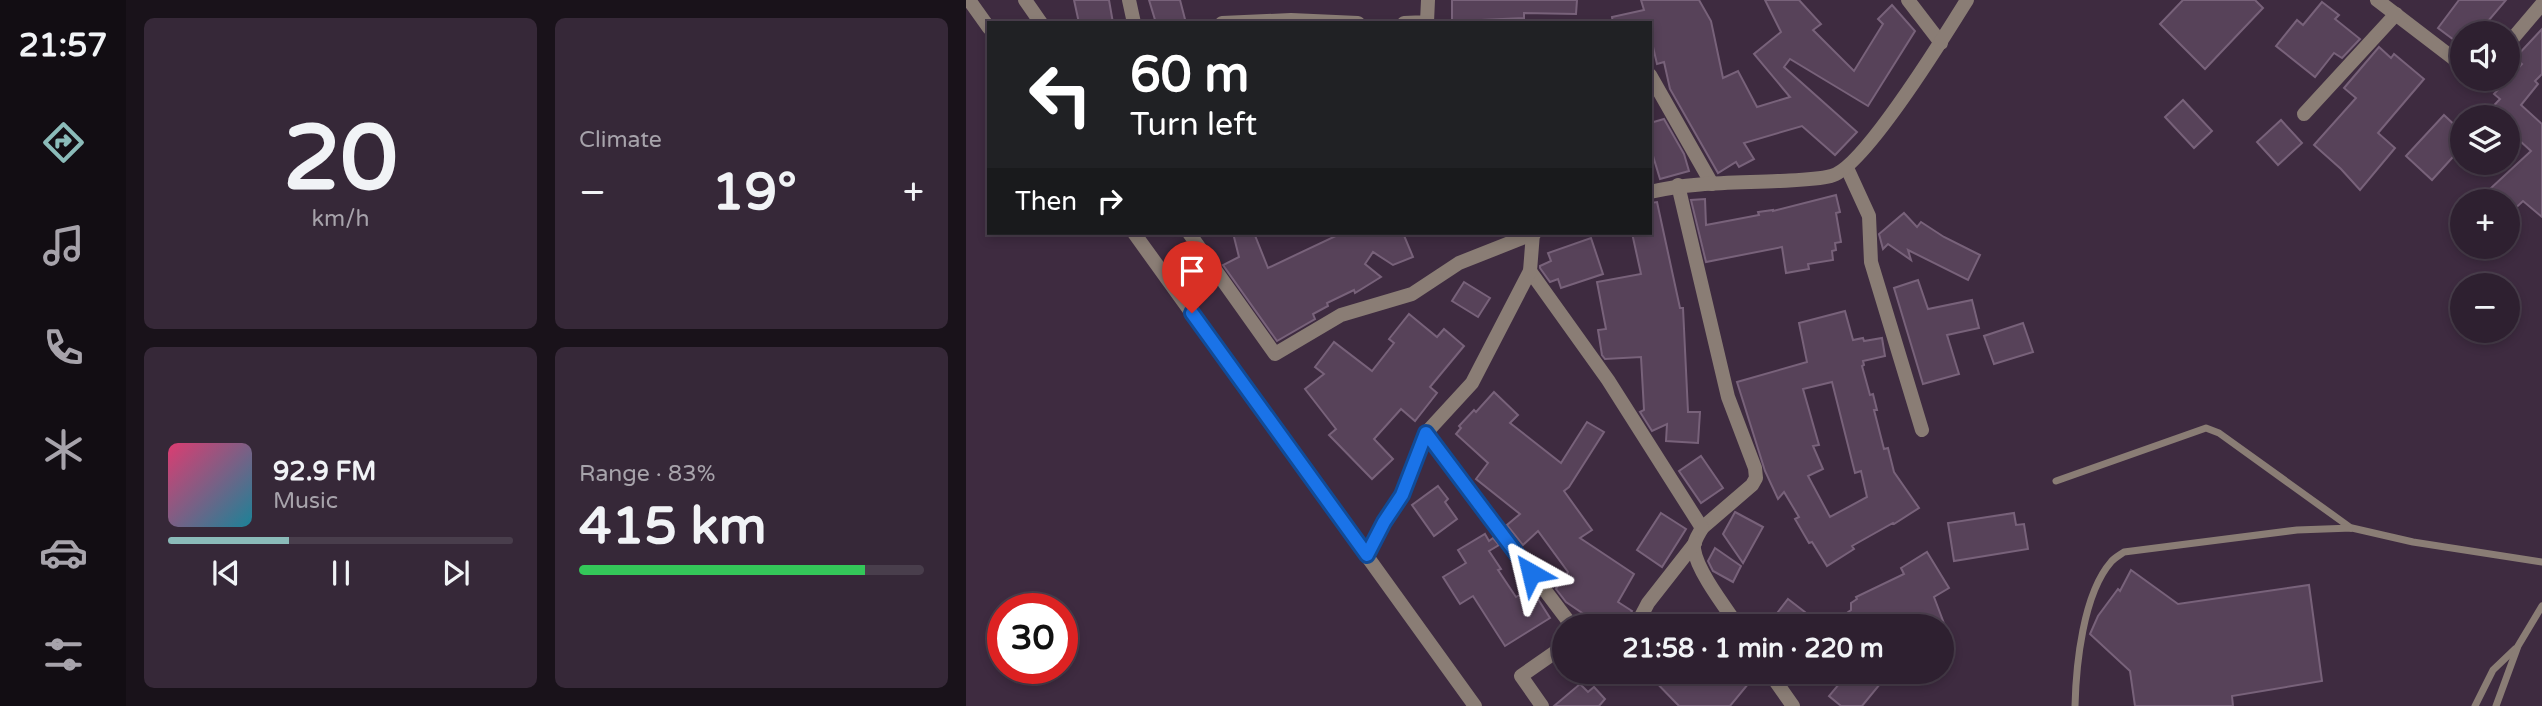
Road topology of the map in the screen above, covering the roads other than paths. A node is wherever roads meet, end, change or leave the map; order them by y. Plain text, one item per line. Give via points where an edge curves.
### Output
1 (969, 0) edge
2 (1025, 0) edge
3 (1129, 0) edge
4 (1428, 0) edge
5 (1908, 0) edge
6 (1967, 0) edge
7 (2377, 0) edge
8 (2542, 4) edge
9 (2396, 14) junction
10 (1040, 21) edge
11 (1134, 21) edge
12 (1268, 21) edge
13 (1313, 21) edge
14 (1427, 21) edge
15 (987, 25) edge
16 (2520, 30) edge
17 (1941, 43) junction
18 (2450, 56) edge
19 (1652, 79) edge
20 (2304, 114) dead end
21 (1847, 168) junction
22 (1712, 184) junction
23 (1678, 185) junction
24 (1652, 192) edge
25 (1135, 235) edge
26 (1190, 235) edge
27 (1529, 235) edge
28 (1534, 235) edge
29 (1531, 271) junction
30 (1922, 430) dead end
31 (1426, 433) junction
32 (2056, 481) dead end
33 (1702, 528) junction
34 (2352, 528) junction
35 (1695, 543) junction
36 (1367, 555) junction
37 (2542, 562) edge
38 (2542, 606) edge
39 (1563, 614) edge
40 (1642, 614) edge
41 (1730, 614) edge
42 (2518, 646) junction
43 (1552, 654) edge
44 (1777, 684) edge
45 (1475, 706) edge
46 (1542, 706) edge
47 (1793, 706) edge
48 (2075, 706) edge
49 (2475, 706) edge
50 (2496, 706) edge

1 - 15 street
2 - 10 street
3 - 11 street
4 - 14 street
5 - 17 street
6 - 17 street
7 - 9 street
8 - 16 street
9 - 18 street
9 - 20 street
12 - 13 street
17 - 21 street
19 - 22 street
21 - 22 street via 1831,176
21 - 30 street via 1869,216 1871,262
22 - 23 street
23 - 24 street
23 - 33 street via 1728,397 1756,478
25 - 36 street
26 - 27 street via 1275,354 1341,315 1412,294 1459,263
28 - 29 street
29 - 31 street via 1472,383
29 - 33 street via 1608,380
31 - 36 street via 1402,495
31 - 39 street
32 - 34 lane via 2206,428
33 - 35 street
34 - 37 lane
34 - 48 lane via 2297,530 2124,552 2111,561 2091,598 2076,669
35 - 40 street
35 - 41 street via 1707,580
36 - 45 street
38 - 42 lane
42 - 49 lane via 2493,670
42 - 50 lane
43 - 46 street via 1521,676
44 - 47 street

